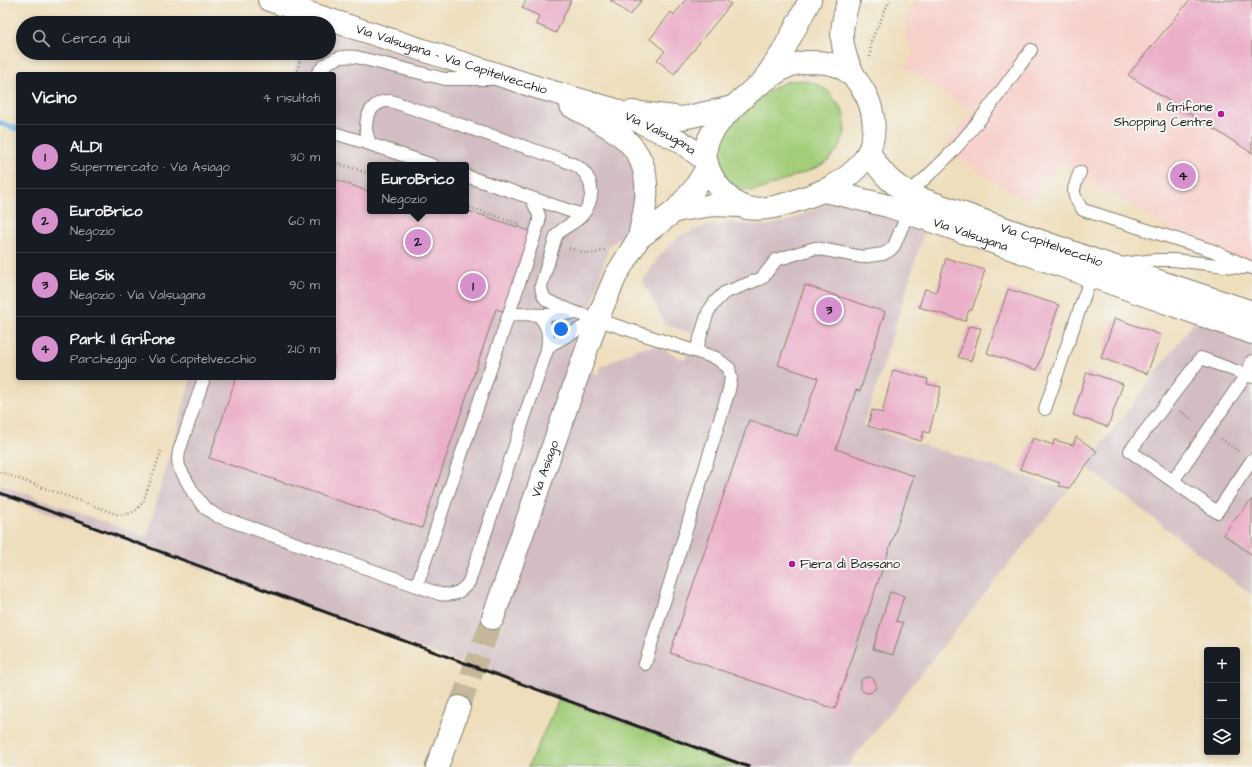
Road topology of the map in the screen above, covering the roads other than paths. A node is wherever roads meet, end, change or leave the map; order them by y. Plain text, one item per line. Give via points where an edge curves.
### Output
1 (269, 0) edge
2 (810, 0) edge
3 (849, 0) edge
4 (318, 16) edge
5 (336, 22) edge
6 (1031, 50) dead end
7 (336, 58) edge
8 (332, 60) edge
9 (319, 72) edge
10 (513, 79) junction
11 (857, 82) junction
12 (762, 83) junction
13 (539, 88) junction
14 (733, 107) junction
15 (613, 109) junction
16 (336, 134) edge
17 (370, 144) junction
18 (869, 152) junction
19 (423, 162) edge
20 (706, 165) junction
21 (1080, 172) dead end
22 (469, 177) edge
23 (824, 191) junction
24 (905, 192) junction
25 (531, 198) junction
26 (741, 206) junction
27 (675, 211) junction
28 (908, 213) junction
29 (582, 215) junction
30 (639, 238) junction
31 (1099, 267) junction
32 (1252, 269) edge
33 (1252, 312) edge
34 (538, 315) junction
35 (587, 316) junction
36 (508, 317) junction
37 (1252, 333) edge
38 (547, 350) junction
39 (696, 351) junction
40 (1252, 361) edge
41 (1250, 374) edge
42 (203, 380) edge
43 (1045, 409) dead end
44 (1252, 460) edge
45 (1173, 481) junction
46 (417, 585) junction
47 (493, 618) tunnel mouth
48 (645, 664) dead end
49 (459, 707) tunnel mouth
50 (439, 766) edge

1 - 4 main road, Via Valsugana - Via Capitelvecchio
2 - 12 main road via 782,53
3 - 11 main road via 841,35 847,64
5 - 10 main road, Via Valsugana - Via Capitelvecchio
6 - 24 lane via 969,132 917,187
7 - 10 lane via 356,57 445,79
8 - 9 lane
10 - 13 main road, Via Valsugana - Via Capitelvecchio
11 - 12 main road via 834,65 806,62 791,65
11 - 18 main road via 866,95 875,124
12 - 14 main road
13 - 15 main road, Via Valsugana - Via Capitelvecchio
13 - 30 main road via 620,134 638,154 644,168 647,187
14 - 15 main road via 683,118
14 - 20 main road, Via Valsugana via 711,133 706,147
15 - 20 main road, Via Valsugana via 680,141
16 - 17 lane
17 - 19 lane
17 - 29 lane via 366,130 371,111 375,105 383,101 391,101 563,160 581,169 592,185 588,207
18 - 23 main road via 848,177
18 - 24 main road, Via Capitelvecchio via 878,168
20 - 26 main road, Via Valsugana via 720,189
20 - 27 main road via 694,189
21 - 32 lane via 1074,185 1075,199 1083,210 1211,250
22 - 25 lane
23 - 26 main road, Via Valsugana via 777,207 762,209
23 - 28 main road, Via Valsugana
24 - 31 main road, Via Capitelvecchio
25 - 29 lane
25 - 36 lane via 539,215 539,222
26 - 27 main road via 713,205
27 - 30 main road
28 - 31 main road, Via Valsugana
28 - 39 lane via 894,246 883,254 862,257 815,248 776,260 762,278 724,293 708,312
29 - 35 lane via 559,231 556,236 541,286 548,301
30 - 35 main road, Via Asiago
31 - 32 lane via 1174,260
31 - 33 main road, Via Capitelvecchio
31 - 37 main road, Via Valsugana
31 - 43 lane
34 - 35 lane
34 - 36 lane via 515,314
34 - 38 lane via 547,328
35 - 38 lane
35 - 39 lane
35 - 47 main road, Via Asiago
36 - 46 lane
38 - 46 lane via 469,582 451,595 440,594
39 - 48 lane via 716,358 729,368 731,378
40 - 41 lane
41 - 45 lane
41 - 45 lane via 1201,358 1130,451
42 - 46 lane via 178,459 179,468 204,507 217,516
44 - 45 lane via 1217,512
49 - 50 main road

